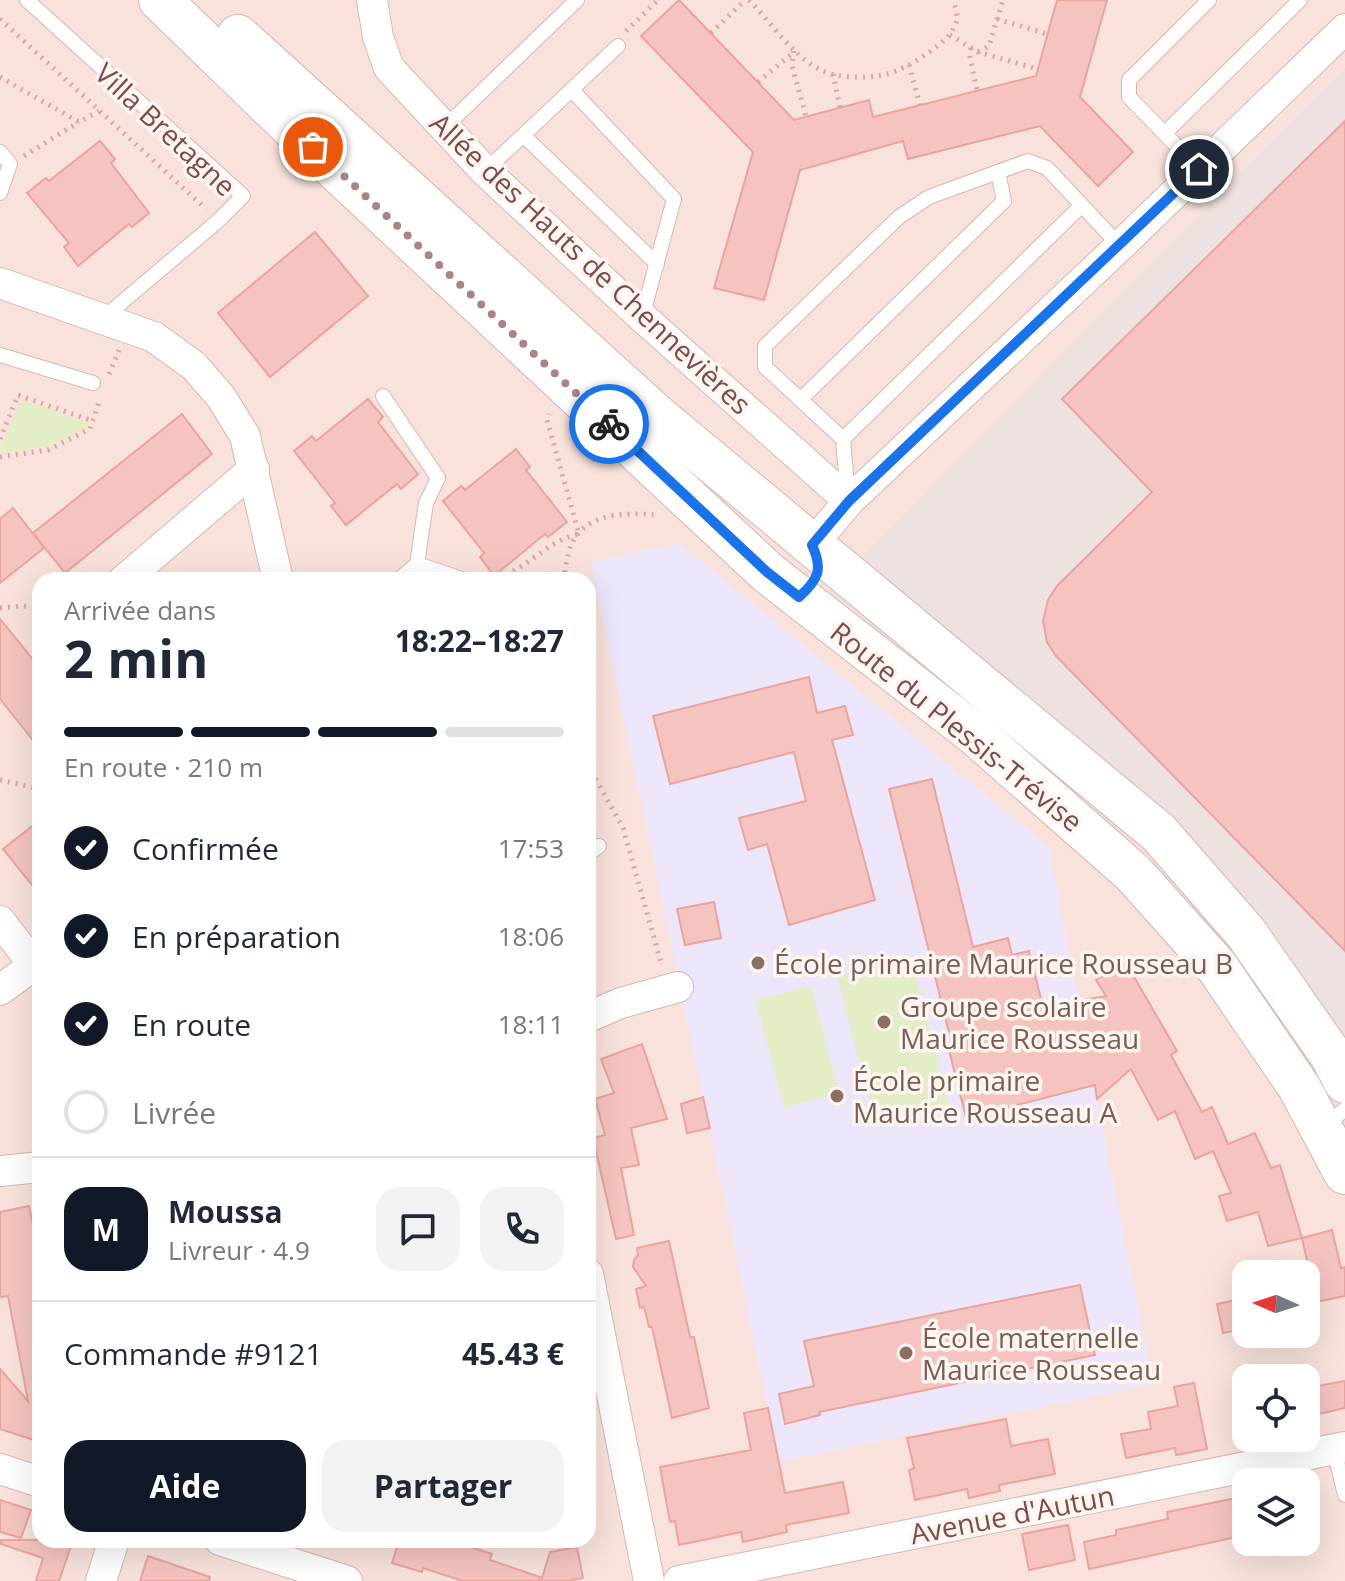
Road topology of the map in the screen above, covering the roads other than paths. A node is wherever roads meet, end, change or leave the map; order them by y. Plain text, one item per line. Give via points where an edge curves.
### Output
1 (27, 0) edge
2 (160, 0) edge
3 (199, 0) edge
4 (372, 0) edge
5 (577, 0) edge
6 (1209, 0) edge
7 (1300, 0) edge
8 (1345, 29) edge
9 (618, 46) road end
10 (572, 90) junction
11 (446, 126) junction
12 (1165, 133) junction
13 (524, 136) junction
14 (5, 158) edge
15 (1199, 169) junction
16 (485, 171) junction
17 (998, 172) junction
18 (0, 193) edge
19 (1081, 206) junction
20 (1120, 246) junction
21 (657, 264) junction
22 (0, 283) edge
23 (642, 317) junction
24 (115, 323) junction
25 (0, 355) edge
26 (100, 386) road end
27 (383, 396) dead end
28 (800, 400) junction
29 (843, 439) junction
30 (254, 469) junction
31 (849, 501) junction
32 (812, 545) junction
33 (417, 564) junction
34 (133, 572) edge
35 (276, 572) edge
36 (408, 572) edge
37 (441, 572) edge
38 (783, 584) junction
39 (0, 921) edge
40 (32, 962) edge
41 (32, 966) edge
42 (674, 989) road end
43 (0, 990) edge
44 (596, 1014) edge
45 (1345, 1082) edge
46 (1333, 1119) edge
47 (32, 1168) edge
48 (0, 1171) edge
49 (1345, 1173) edge
50 (596, 1314) edge
51 (1340, 1448) edge
52 (0, 1469) edge
53 (32, 1479) edge
54 (1345, 1495) edge
55 (111, 1548) edge
56 (245, 1548) edge
57 (101, 1581) edge
58 (347, 1581) edge
59 (649, 1581) edge
60 (679, 1581) edge

1 - 24 lane, Villa Bretagne via 243,196
2 - 38 main road, Route du Plessis-Trévise
3 - 32 main road, Route du Plessis-Trévise via 658,417
4 - 11 street, Allée des Hauts de Chennevières via 389,68
5 - 11 lane
6 - 12 lane via 1129,80 1129,97
7 - 12 lane
8 - 15 street
9 - 10 lane
10 - 13 lane
10 - 21 lane via 674,199
11 - 16 street, Allée des Hauts de Chennevières
12 - 15 lane
13 - 16 lane
13 - 21 lane
14 - 18 lane
15 - 20 street
16 - 23 street, Allée des Hauts de Chennevières
17 - 19 lane via 1028,161 1047,168
17 - 28 lane via 1004,201
17 - 28 lane via 929,197 899,217 765,346 765,367
19 - 20 lane
19 - 29 lane
20 - 31 street
21 - 23 lane
22 - 24 street
23 - 31 street, Allée des Hauts de Chennevières
24 - 30 street via 154,337 194,366 245,436
25 - 26 lane
27 - 33 lane via 438,478 426,503
28 - 29 lane
29 - 31 lane
30 - 34 street
30 - 35 street
31 - 32 street
32 - 38 street via 786,548
32 - 38 street via 819,561 817,577
32 - 45 main road, Route du Plessis-Trévise via 1159,833 1246,933
33 - 36 lane
33 - 37 lane
38 - 46 main road, Route du Plessis-Trévise via 976,735 1133,873 1217,967 1299,1087
39 - 40 street
41 - 43 street
42 - 44 street
46 - 49 main road, Route du Plessis-Trévise
47 - 48 street
50 - 59 street
51 - 54 lane
51 - 60 street, Avenue d'Autun
52 - 53 street
55 - 57 street
56 - 58 street

